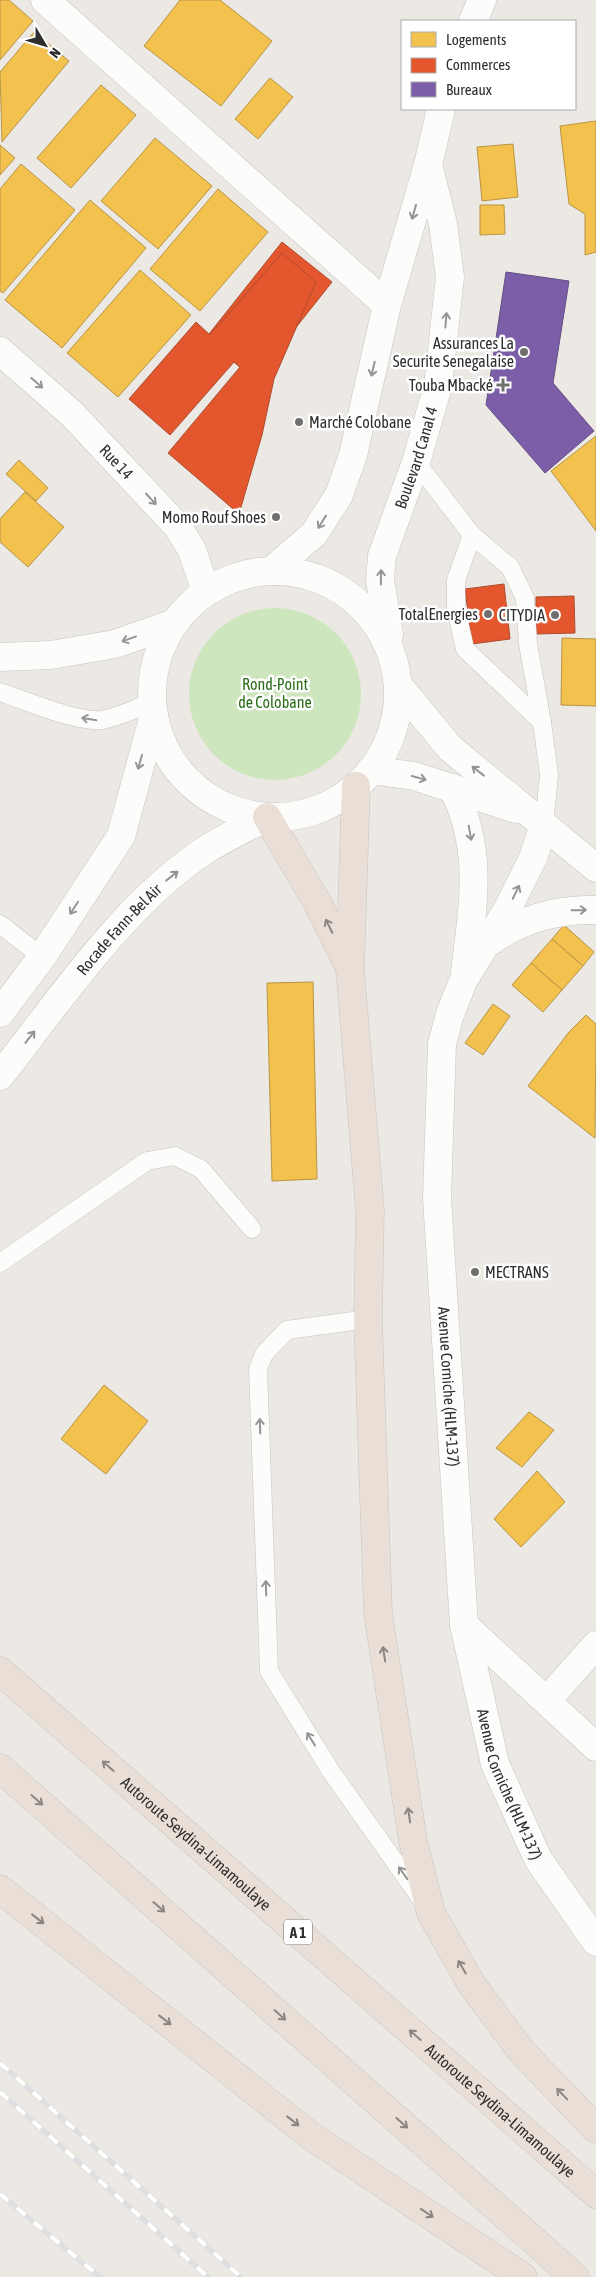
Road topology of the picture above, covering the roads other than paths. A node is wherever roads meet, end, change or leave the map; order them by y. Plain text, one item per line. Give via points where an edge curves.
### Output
1 (45, 0) edge
2 (482, 0) edge
3 (473, 20) edge
4 (441, 110) edge
5 (428, 165) junction
6 (387, 305) junction
7 (0, 351) edge
8 (416, 462) junction
9 (472, 534) junction
10 (271, 570) junction
11 (206, 592) junction
12 (175, 623) junction
13 (0, 657) edge
14 (396, 673) junction
15 (0, 692) edge
16 (153, 709) junction
17 (542, 722) junction
18 (364, 778) junction
19 (453, 788) junction
20 (267, 816) junction
21 (537, 819) junction
22 (596, 868) edge
23 (596, 910) edge
24 (0, 924) edge
25 (486, 944) junction
26 (42, 957) junction
27 (350, 969) junction
28 (464, 979) junction
29 (0, 1013) edge
30 (0, 1076) edge
31 (252, 1229) dead end
32 (0, 1263) edge
33 (368, 1319) junction
34 (464, 1625) junction
35 (596, 1645) edge
36 (0, 1671) edge
37 (547, 1700) junction
38 (596, 1747) edge
39 (0, 1768) edge
40 (0, 1889) edge
41 (431, 1913) junction
42 (596, 1942) edge
43 (596, 2129) edge
44 (596, 2194) edge
45 (523, 2277) edge
46 (575, 2277) edge

1 - 6 street
2 - 3 street
4 - 5 street, Boulevard Canal 4
5 -> 6 street, Boulevard Canal 4
8 -> 5 street, Boulevard Canal 4 via 438,386 450,277 443,224
6 -> 10 street, Boulevard Canal 4 via 353,455 339,494 314,534
7 -> 11 street, Rue 14 via 72,414 178,527 192,550
8 - 9 lane
14 -> 8 street, Boulevard Canal 4 via 382,603 382,556
9 - 17 lane via 510,567 525,598 528,644
9 - 17 lane via 456,580 456,608 465,649
10 - 11 street via 230,579
10 - 14 street via 312,576 349,595 378,626
11 - 12 street
12 -> 13 street via 115,644 51,655
12 - 16 street via 158,656
14 - 18 street via 393,725 385,747
21 -> 14 street via 450,748
16 -> 15 lane via 98,720 70,715
16 - 20 street via 164,748 189,782 224,806 243,813
16 -> 26 street via 121,836
17 - 21 lane via 549,775
18 -> 19 street via 414,776
18 - 20 street via 341,797 315,809
18 - 27 highway
19 - 21 street
19 -> 28 street via 468,821 474,855 474,896
27 -> 20 highway via 317,902
30 -> 20 street, Rocade Fann-Bel Air via 117,930 164,882 204,851
21 - 22 street
25 -> 21 street, Avenue Corniche (HLM-137) via 533,858
25 -> 23 street via 510,927 543,915 566,910
24 - 26 lane
25 - 28 street, Avenue Corniche (HLM-137)
26 - 29 street
27 - 33 highway via 370,1211
28 - 34 street, Avenue Corniche (HLM-137) via 442,1044 438,1198
31 - 32 lane via 201,1169 175,1156 147,1161
41 -> 33 highway via 413,1841 378,1613
41 -> 33 lane via 330,1770 269,1672 258,1369 264,1354 287,1330
34 - 37 street
34 - 42 street, Avenue Corniche (HLM-137) via 495,1764 538,1858
35 - 37 street
44 -> 36 highway, Autoroute Seydina-Limamoulaye / A 1
37 - 38 street
39 -> 46 highway
40 -> 45 highway via 311,2136
43 -> 41 highway via 522,2052 472,1985

